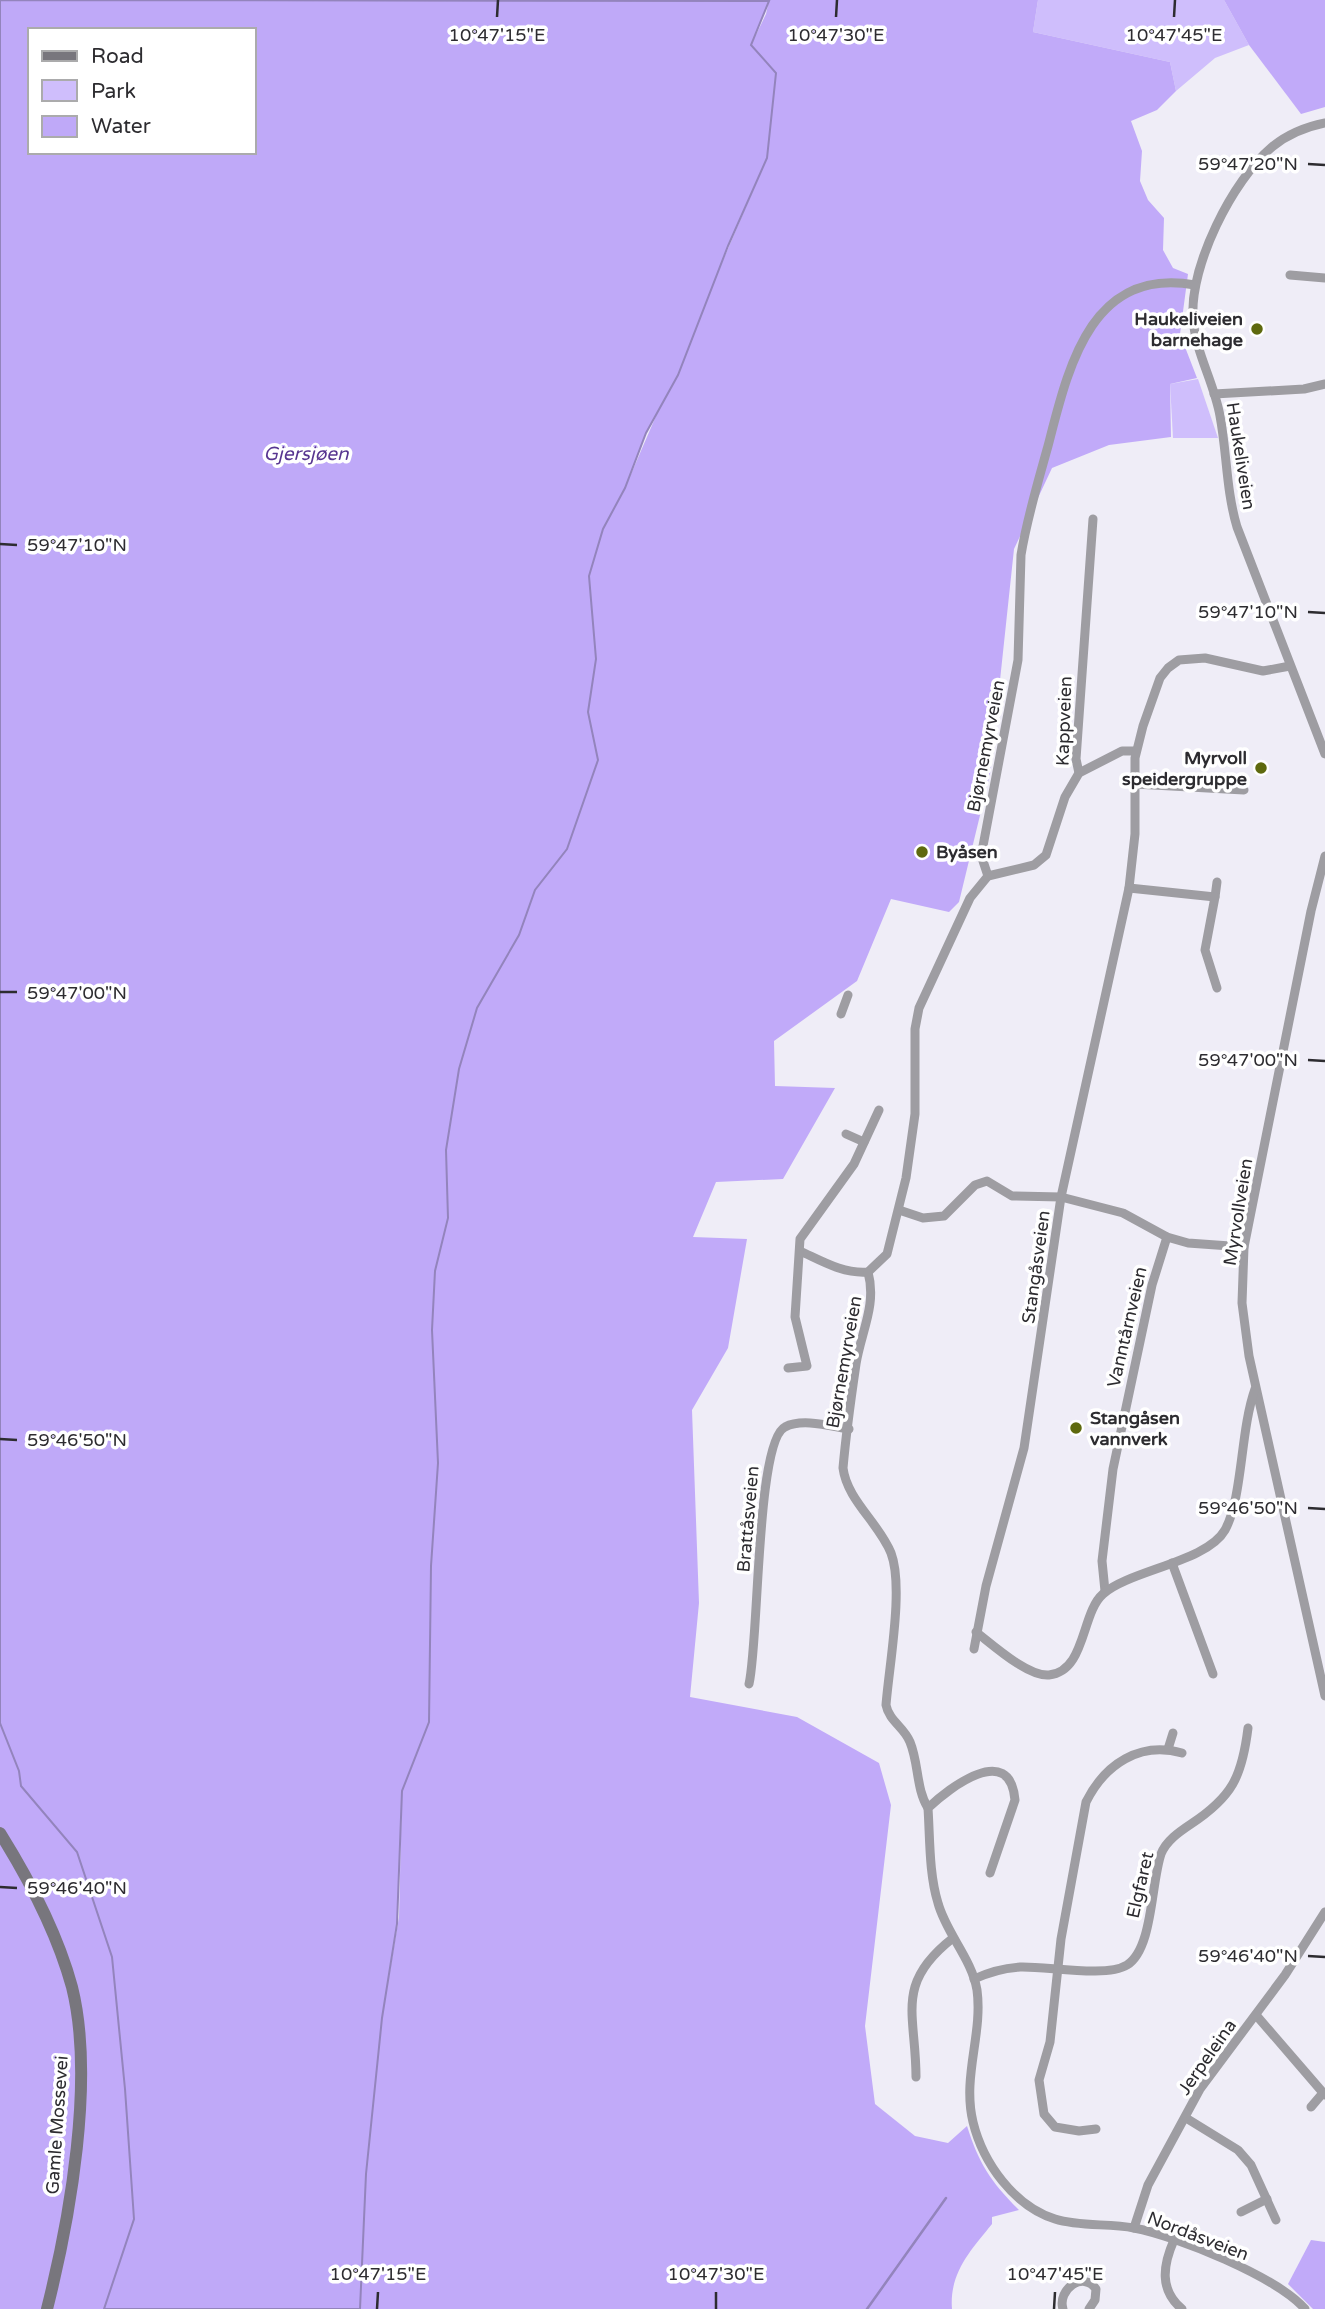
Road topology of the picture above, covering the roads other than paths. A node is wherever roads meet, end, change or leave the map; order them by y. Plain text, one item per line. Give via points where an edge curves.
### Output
1 (1325, 123) edge
2 (1290, 275) dead end
3 (1325, 278) edge
4 (1195, 285) junction
5 (1325, 384) edge
6 (1214, 394) junction
7 (1093, 519) dead end
8 (1290, 666) junction
9 (1136, 751) junction
10 (1325, 754) edge
11 (1079, 773) junction
12 (1135, 784) junction
13 (1244, 790) dead end
14 (1325, 856) edge
15 (988, 876) junction
16 (1217, 882) dead end
17 (1129, 888) junction
18 (1215, 897) junction
19 (1217, 988) dead end
20 (848, 995) dead end
21 (841, 1014) dead end
22 (879, 1110) dead end
23 (846, 1134) dead end
24 (864, 1142) junction
25 (1061, 1197) junction
26 (899, 1210) junction
27 (1167, 1237) junction
28 (1244, 1247) junction
29 (800, 1251) junction
30 (868, 1272) junction
31 (788, 1368) dead end
32 (1256, 1389) junction
33 (849, 1429) junction
34 (1172, 1563) junction
35 (1105, 1591) junction
36 (976, 1632) junction
37 (974, 1649) dead end
38 (1213, 1674) dead end
39 (748, 1684) dead end
40 (1325, 1696) edge
41 (1248, 1728) dead end
42 (1173, 1733) dead end
43 (1234, 1740) dead end
44 (1246, 1742) junction
45 (1168, 1749) junction
46 (1182, 1752) dead end
47 (928, 1808) junction
48 (0, 1833) edge
49 (990, 1873) dead end
50 (1325, 1912) edge
51 (953, 1938) junction
52 (1058, 1968) junction
53 (974, 1979) junction
54 (1256, 2015) junction
55 (916, 2077) dead end
56 (1324, 2094) edge
57 (1311, 2107) dead end
58 (1186, 2118) junction
59 (1096, 2129) dead end
60 (1079, 2131) junction
61 (1081, 2144) dead end
62 (1267, 2199) junction
63 (1241, 2212) dead end
64 (1276, 2220) dead end
65 (1134, 2228) junction
66 (1174, 2240) junction
67 (47, 2309) edge
68 (1063, 2309) edge
69 (1089, 2309) edge
70 (1182, 2309) edge
71 (1306, 2309) edge

1 - 4 street, Haukeliveien via 1286,137 1258,161 1212,236
2 - 3 street
4 - 6 street, Haukeliveien via 1194,327
4 - 15 street, Bjørnemyrveien via 1161,284 1119,299 1092,323 1072,360 1021,555 1019,650 983,846
5 - 6 street
6 - 8 street, Haukeliveien via 1234,515
7 - 11 street, Kappveien via 1076,759
8 - 9 street, Stangåsveien via 1263,671 1205,658 1178,660 1160,678
8 - 10 street, Haukeliveien
9 - 11 street via 1122,751
9 - 12 street, Stangåsveien
11 - 15 street, Kappveien via 1065,797 1046,855 1034,865
12 - 13 street
12 - 17 street, Stangåsveien
14 - 28 street, Myrvollveien
15 - 26 street, Bjørnemyrveien via 971,898 919,1008 912,1147
16 - 18 street
17 - 18 street
17 - 25 street, Stangåsveien
18 - 19 street via 1205,950
20 - 21 street
22 - 24 street, Bjørnemyrveien
23 - 24 street
24 - 29 street, Bjørnemyrveien via 854,1164 806,1227
25 - 26 street via 1012,1196 987,1181 975,1185 944,1216 923,1218
25 - 27 street via 1123,1213
25 - 36 street, Stangåsveien via 1024,1448
26 - 30 street, Bjørnemyrveien via 887,1254
27 - 28 street
27 - 35 street, Vanntårnveien via 1152,1285 1113,1469 1102,1561
28 - 32 street, Myrvollveien via 1242,1303
29 - 30 street, Bjørnemyrveien via 846,1272
29 - 31 street, Bjørnemyrveien via 795,1317 807,1366
30 - 33 street, Bjørnemyrveien via 871,1306 856,1362
32 - 34 street via 1225,1530 1217,1540
32 - 40 street, Myrvollveien
33 - 39 street, Brattåsveien via 799,1423 775,1434
33 - 47 street, Bjørnemyrveien via 842,1468 846,1483 883,1536 895,1571 888,1714 909,1741
34 - 35 street
34 - 38 street
35 - 36 street via 1072,1659 1057,1673 1035,1672
36 - 37 street, Stangåsveien
41 - 44 street, Elgfaret
42 - 45 street
43 - 44 street
44 - 52 street, Elgfaret via 1242,1770 1234,1785 1162,1852 1144,1938 1135,1958 1110,1971
45 - 46 street
45 - 52 street via 1132,1753 1093,1787 1086,1802
47 - 49 street via 974,1773 990,1771 1006,1778 1015,1800
47 - 51 street, Nordåsveien via 937,1903
48 - 67 main road, Gamle Mossevei via 34,1891 64,1960 80,2051 68,2214
50 - 54 street, Jerpeleina
51 - 53 street, Nordåsveien
51 - 55 street via 926,1961 915,1985 912,2032
52 - 53 street, Elgfaret via 1018,1967
52 - 60 street via 1050,2042 1039,2080 1044,2114 1055,2127
53 - 65 street, Nordåsveien via 977,2014 970,2105 977,2136 993,2168 1012,2193 1035,2211 1062,2221
54 - 56 street, Jerpeleina
54 - 58 street, Jerpeleina via 1200,2089
56 - 57 street, Jerpeleina
58 - 62 street, Jerpeleina via 1238,2150 1251,2165
58 - 65 street, Jerpeleina via 1148,2185
59 - 60 street
60 - 61 street
62 - 63 street
62 - 64 street, Jerpeleina
65 - 66 street, Nordåsveien
66 - 70 street via 1164,2274 1171,2298
66 - 71 street, Nordåsveien via 1281,2288
68 - 69 street via 1066,2289 1084,2280 1096,2289

